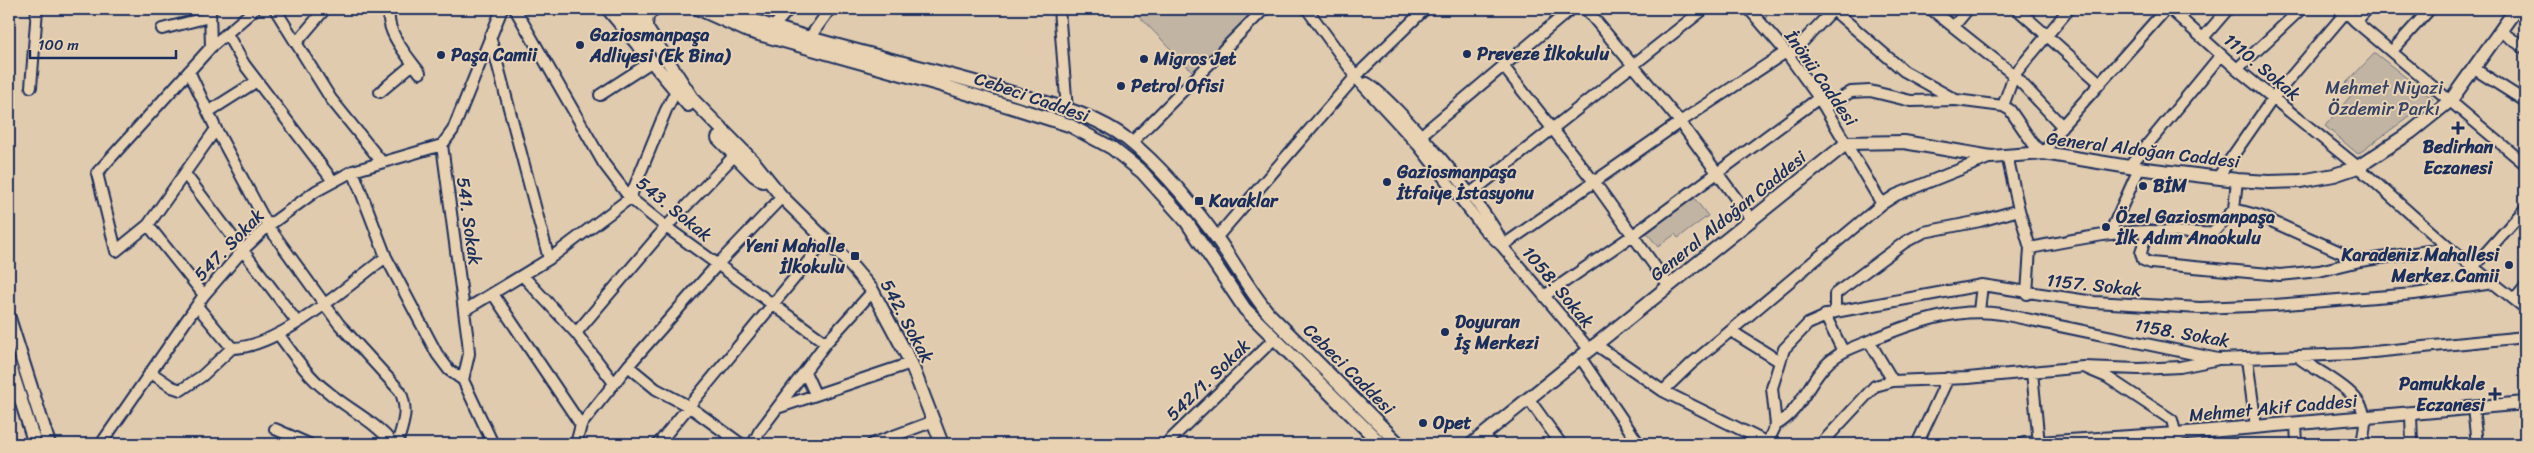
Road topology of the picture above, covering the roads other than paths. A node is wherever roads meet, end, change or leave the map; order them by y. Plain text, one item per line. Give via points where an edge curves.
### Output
1 (37, 9) edge
2 (253, 9) edge
3 (275, 9) edge
4 (325, 9) edge
5 (390, 9) edge
6 (502, 9) edge
7 (515, 9) edge
8 (608, 9) edge
9 (654, 9) edge
10 (699, 9) edge
11 (723, 9) edge
12 (789, 9) edge
13 (830, 9) edge
14 (1059, 9) edge
15 (1264, 9) edge
16 (1426, 9) edge
17 (1571, 9) edge
18 (1586, 9) edge
19 (1704, 9) edge
20 (1749, 9) edge
21 (1833, 9) edge
22 (1930, 9) edge
23 (1968, 9) edge
24 (2017, 9) edge
25 (2069, 9) edge
26 (2166, 9) edge
27 (2170, 9) edge
28 (2228, 9) edge
29 (2301, 9) edge
30 (2367, 9) edge
31 (2430, 9) edge
32 (1308, 10) edge
33 (2345, 10) edge
34 (2512, 10) edge
35 (630, 11) edge
36 (740, 12) edge
37 (209, 13) edge
38 (2356, 22) junction
39 (646, 26) junction
40 (774, 26) junction
41 (1954, 26) junction
42 (162, 29) dead end
43 (2500, 31) junction
44 (226, 34) junction
45 (2048, 34) junction
46 (490, 36) junction
47 (810, 37) junction
48 (2203, 38) junction
49 (296, 43) junction
50 (211, 47) junction
51 (2525, 48) edge
52 (2392, 51) junction
53 (1787, 54) junction
54 (2221, 55) junction
55 (650, 62) junction
56 (413, 64) junction
57 (1503, 66) junction
58 (1633, 66) junction
59 (2474, 68) junction
60 (2237, 69) junction
61 (189, 71) junction
62 (420, 73) dead end
63 (2014, 75) junction
64 (1356, 76) junction
65 (256, 81) junction
66 (2100, 83) junction
67 (31, 87) dead end
68 (676, 91) junction
69 (380, 92) dead end
70 (600, 95) dead end
71 (2273, 98) junction
72 (1956, 100) junction
73 (2451, 100) junction
74 (2525, 101) edge
75 (1822, 102) junction
76 (2003, 106) junction
77 (1071, 111) junction
78 (208, 112) junction
79 (1680, 122) junction
80 (1069, 125) junction
81 (2062, 126) junction
82 (216, 129) junction
83 (1551, 129) junction
84 (1420, 136) junction
85 (1131, 143) junction
86 (1847, 143) junction
87 (442, 145) junction
88 (2044, 153) junction
89 (2007, 155) junction
90 (734, 156) junction
91 (1990, 157) junction
92 (381, 161) junction
93 (2525, 164) edge
94 (2358, 167) junction
95 (2134, 168) junction
96 (353, 170) junction
97 (1717, 173) junction
98 (186, 174) junction
99 (2218, 177) junction
100 (2237, 180) junction
101 (333, 181) junction
102 (1595, 184) junction
103 (778, 193) junction
104 (1466, 197) junction
105 (630, 198) junction
106 (1882, 204) junction
107 (2234, 209) junction
108 (2525, 209) edge
109 (2019, 210) junction
110 (1751, 219) junction
111 (148, 225) junction
112 (268, 226) junction
113 (666, 228) junction
114 (2148, 231) junction
115 (2110, 233) junction
116 (1633, 235) junction
117 (1216, 238) junction
118 (826, 240) junction
119 (1502, 246) junction
120 (2030, 248) junction
121 (2450, 248) junction
122 (243, 250) junction
123 (386, 257) junction
124 (549, 259) junction
125 (2360, 261) junction
126 (717, 264) junction
127 (2474, 266) junction
128 (522, 276) junction
129 (2494, 283) junction
130 (1982, 285) junction
131 (1669, 286) junction
132 (2525, 287) edge
133 (873, 291) junction
134 (493, 294) junction
135 (2027, 294) junction
136 (204, 295) junction
137 (1544, 296) junction
138 (2515, 299) junction
139 (324, 303) junction
140 (772, 304) junction
141 (197, 306) junction
142 (2525, 308) edge
143 (465, 310) junction
144 (1979, 311) junction
145 (1830, 314) junction
146 (9, 318) edge
147 (297, 322) junction
148 (1284, 328) junction
149 (1732, 331) junction
150 (576, 333) junction
151 (279, 335) junction
152 (2525, 337) edge
153 (1274, 339) junction
154 (1869, 341) junction
155 (826, 343) junction
156 (232, 348) junction
157 (1588, 350) junction
158 (1843, 351) junction
159 (2298, 357) junction
160 (2218, 359) junction
161 (2247, 359) junction
162 (1779, 361) junction
163 (911, 362) junction
164 (9, 363) edge
165 (628, 366) junction
166 (2083, 367) junction
167 (150, 372) junction
168 (805, 372) junction
169 (2032, 372) junction
170 (1948, 378) junction
171 (463, 380) junction
172 (1893, 381) junction
173 (614, 383) junction
174 (1664, 391) junction
175 (815, 394) junction
176 (1528, 398) junction
177 (2525, 403) edge
178 (690, 407) junction
179 (777, 408) junction
180 (2473, 408) junction
181 (2410, 414) junction
182 (2365, 418) junction
183 (934, 421) junction
184 (2296, 424) junction
185 (582, 425) junction
186 (1776, 425) junction
187 (2256, 427) junction
188 (275, 429) dead end
189 (1488, 439) edge
190 (2177, 439) edge
191 (35, 444) edge
192 (49, 444) edge
193 (101, 444) edge
194 (309, 444) edge
195 (395, 444) edge
196 (493, 444) edge
197 (576, 444) edge
198 (658, 444) edge
199 (741, 444) edge
200 (753, 444) edge
201 (872, 444) edge
202 (942, 444) edge
203 (1166, 444) edge
204 (1381, 444) edge
205 (1400, 444) edge
206 (1472, 444) edge
207 (1561, 444) edge
208 (1639, 444) edge
209 (1769, 444) edge
210 (1821, 444) edge
211 (1917, 444) edge
212 (2024, 444) edge
213 (2039, 444) edge
214 (2297, 444) edge
215 (2362, 444) edge
216 (2412, 444) edge
217 (2477, 444) edge

1 - 67 street
2 - 44 street
3 - 49 street
4 - 49 street
5 - 56 street via 387,18 390,27
6 - 46 street
7 - 105 street, 543. Sokak via 604,164
8 - 55 main road, 542. Sokak
9 - 39 main road via 648,15
10 - 80 main road, Cebeci Caddesi via 748,31
11 - 36 main road, Cebeci Caddesi
12 - 40 street
13 - 47 street
14 - 77 street
15 - 85 street
16 - 64 street
17 - 57 street
18 - 58 street
19 - 58 street
20 - 53 street, İnönü Caddesi
21 - 53 street
21 - 72 street via 1904,71
22 - 41 street
23 - 41 street
24 - 45 street
25 - 45 street
26 - 66 street
27 - 48 street, 1110. Sokak
28 - 48 street
29 - 60 street
30 - 38 street
31 - 52 street
32 - 64 street, 1058. Sokak
33 - 38 street
33 - 71 street
34 - 43 main road, General Aldoğan Caddesi
35 - 39 main road, 542. Sokak
35 - 68 main road
36 - 40 main road, Cebeci Caddesi
37 - 42 street
37 - 50 street
38 - 52 street
39 - 103 main road, 542. Sokak via 694,101 753,161
40 - 47 main road, Cebeci Caddesi
41 - 63 street
43 - 51 street
43 - 59 main road, General Aldoğan Caddesi
44 - 50 street
44 - 65 street
45 - 63 street
45 - 66 street
46 - 87 street via 454,130
46 - 124 street
47 - 77 main road, Cebeci Caddesi
48 - 54 street, 1110. Sokak
49 - 92 street via 330,99
50 - 61 street
52 - 73 street
53 - 75 street, İnönü Caddesi
53 - 79 street
54 - 60 street, 1110. Sokak
54 - 95 street
55 - 68 main road, 542. Sokak
55 - 70 street
56 - 62 street
56 - 69 street
57 - 83 street
57 - 84 street
58 - 79 street
58 - 83 street
59 - 73 main road, General Aldoğan Caddesi
59 - 74 street
60 - 71 street, 1110. Sokak
61 - 78 street
61 - 111 street via 97,173 116,251
63 - 76 street
63 - 81 street
64 - 84 street, 1058. Sokak
64 - 117 street
65 - 78 street
65 - 101 street
66 - 81 street
68 - 90 main road, 542. Sokak
68 - 105 street
71 - 94 street, 1110. Sokak
71 - 99 street
72 - 75 street via 1910,101 1870,92 1851,92
72 - 76 street
73 - 93 street
73 - 94 main road, General Aldoğan Caddesi via 2412,132
75 - 86 street, İnönü Caddesi
75 - 97 street
76 - 88 street via 2010,110
77 - 80 main road
77 - 85 main road, Cebeci Caddesi via 1115,131
78 - 82 street
79 - 97 street
79 - 102 street
80 - 153 main road, Cebeci Caddesi via 1112,148 1142,172 1186,221 1245,309
81 - 88 street
82 - 98 street
82 - 112 street
83 - 102 street
83 - 104 street
84 - 104 street, 1058. Sokak via 1448,166
85 - 117 main road, Cebeci Caddesi via 1179,190
86 - 91 main road, General Aldoğan Caddesi via 1904,142
86 - 106 street, İnönü Caddesi
86 - 110 main road, General Aldoğan Caddesi
87 - 92 street, 547. Sokak
87 - 143 street, 541. Sokak
88 - 89 main road, General Aldoğan Caddesi
88 - 95 main road, General Aldoğan Caddesi
89 - 91 main road, General Aldoğan Caddesi
89 - 109 street
90 - 103 main road, 542. Sokak
90 - 113 street
91 - 106 street via 1896,195
92 - 96 street, 547. Sokak
94 - 100 main road, General Aldoğan Caddesi via 2301,181
94 - 121 street, 1110. Sokak
95 - 99 main road, General Aldoğan Caddesi
95 - 115 street
96 - 101 street, 547. Sokak
96 - 123 street
97 - 110 street
97 - 116 street
98 - 111 street
98 - 122 street
99 - 100 main road, General Aldoğan Caddesi
100 - 107 street
101 - 112 street, 547. Sokak
102 - 116 street
102 - 119 street
103 - 118 main road, 542. Sokak
103 - 126 street
104 - 119 street, 1058. Sokak via 1500,238
105 - 113 street, 543. Sokak
105 - 124 street
106 - 149 street
107 - 114 street via 2213,233 2189,235
107 - 125 street via 2260,216
108 - 127 street
109 - 120 street
109 - 145 street via 1924,232 1905,242 1835,294
110 - 131 main road, General Aldoğan Caddesi
111 - 136 street
112 - 122 street, 547. Sokak
112 - 139 street
113 - 126 street, 543. Sokak
113 - 150 street
114 - 115 street
114 - 125 street via 2141,253 2143,260 2151,263 2280,275 2319,272
115 - 120 street
116 - 131 street
116 - 137 street
117 - 148 main road, Cebeci Caddesi via 1252,293
118 - 133 main road, 542. Sokak
118 - 140 street
119 - 137 street, 1058. Sokak
120 - 135 street
121 - 125 street
121 - 127 street, 1110. Sokak
122 - 136 street, 547. Sokak
122 - 147 street
123 - 139 street
123 - 171 street via 437,354 449,370
124 - 128 street
126 - 140 street, 543. Sokak
126 - 165 street
127 - 129 street, 1110. Sokak
128 - 134 street
128 - 150 street
129 - 135 street, 1157. Sokak via 2414,294 2200,308 2103,303
129 - 138 street, 1110. Sokak
130 - 135 street, 1157. Sokak
130 - 144 street
130 - 145 street, 1157. Sokak
131 - 157 main road, General Aldoğan Caddesi
132 - 138 street
133 - 155 street
133 - 163 main road, 542. Sokak
134 - 143 street
134 - 185 street
136 - 141 street, 547. Sokak
137 - 157 street, 1058. Sokak
138 - 142 street, 1110. Sokak
139 - 147 street
139 - 195 street via 400,391 406,404 405,417
140 - 155 street, 543. Sokak
140 - 178 street
141 - 156 street
141 - 167 street, 547. Sokak
143 - 171 street, 541. Sokak via 468,354
144 - 154 street, 1158. Sokak via 1929,319
144 - 160 street, 1158. Sokak
145 - 158 street
145 - 162 street, 1157. Sokak via 1808,324 1784,349
146 - 192 main road
147 - 151 street
148 - 153 main road
148 - 205 main road, Cebeci Caddesi
149 - 162 street
149 - 174 street
150 - 173 street
151 - 156 street via 249,347
151 - 195 street via 324,390 371,421
152 - 159 street, 1158. Sokak
153 - 203 street, 542/1. Sokak
153 - 204 main road, Cebeci Caddesi
154 - 158 street, 1158. Sokak
154 - 172 street
155 - 168 street
156 - 167 street via 202,376 181,390
157 - 174 street
157 - 176 main road, General Aldoğan Caddesi
157 - 208 street
158 - 186 street, 1158. Sokak via 1826,365 1795,411
159 - 161 street, 1158. Sokak
159 - 182 street via 2345,387 2358,401
160 - 161 street, 1158. Sokak
160 - 166 street via 2180,367
161 - 187 street
162 - 186 street, 1157. Sokak via 1772,388
163 - 175 street
163 - 183 main road, 542. Sokak
164 - 191 main road
165 - 173 street
165 - 178 street via 656,389
166 - 169 street
166 - 190 street via 2108,378 2172,420
167 - 193 street, 547. Sokak
168 - 175 street
168 - 179 street
169 - 170 street
169 - 213 street
170 - 172 street
170 - 211 street
171 - 196 street
172 - 210 street via 1875,386
173 - 185 street
174 - 209 street
175 - 179 street
176 - 189 main road, General Aldoğan Caddesi
176 - 207 street
177 - 180 main road, Mehmet Akif Caddesi
178 - 198 street
178 - 199 street
179 - 200 street
180 - 181 main road, Mehmet Akif Caddesi
180 - 217 street
181 - 182 main road, Mehmet Akif Caddesi
181 - 216 street
182 - 184 main road, Mehmet Akif Caddesi
182 - 215 street
183 - 201 street
183 - 202 main road, 542. Sokak
184 - 187 main road, Mehmet Akif Caddesi
184 - 214 street
185 - 197 street
186 - 209 street
187 - 190 main road, Mehmet Akif Caddesi
188 - 194 street
189 - 206 main road, General Aldoğan Caddesi
190 - 213 main road, Mehmet Akif Caddesi
212 - 213 main road, Mehmet Akif Caddesi

